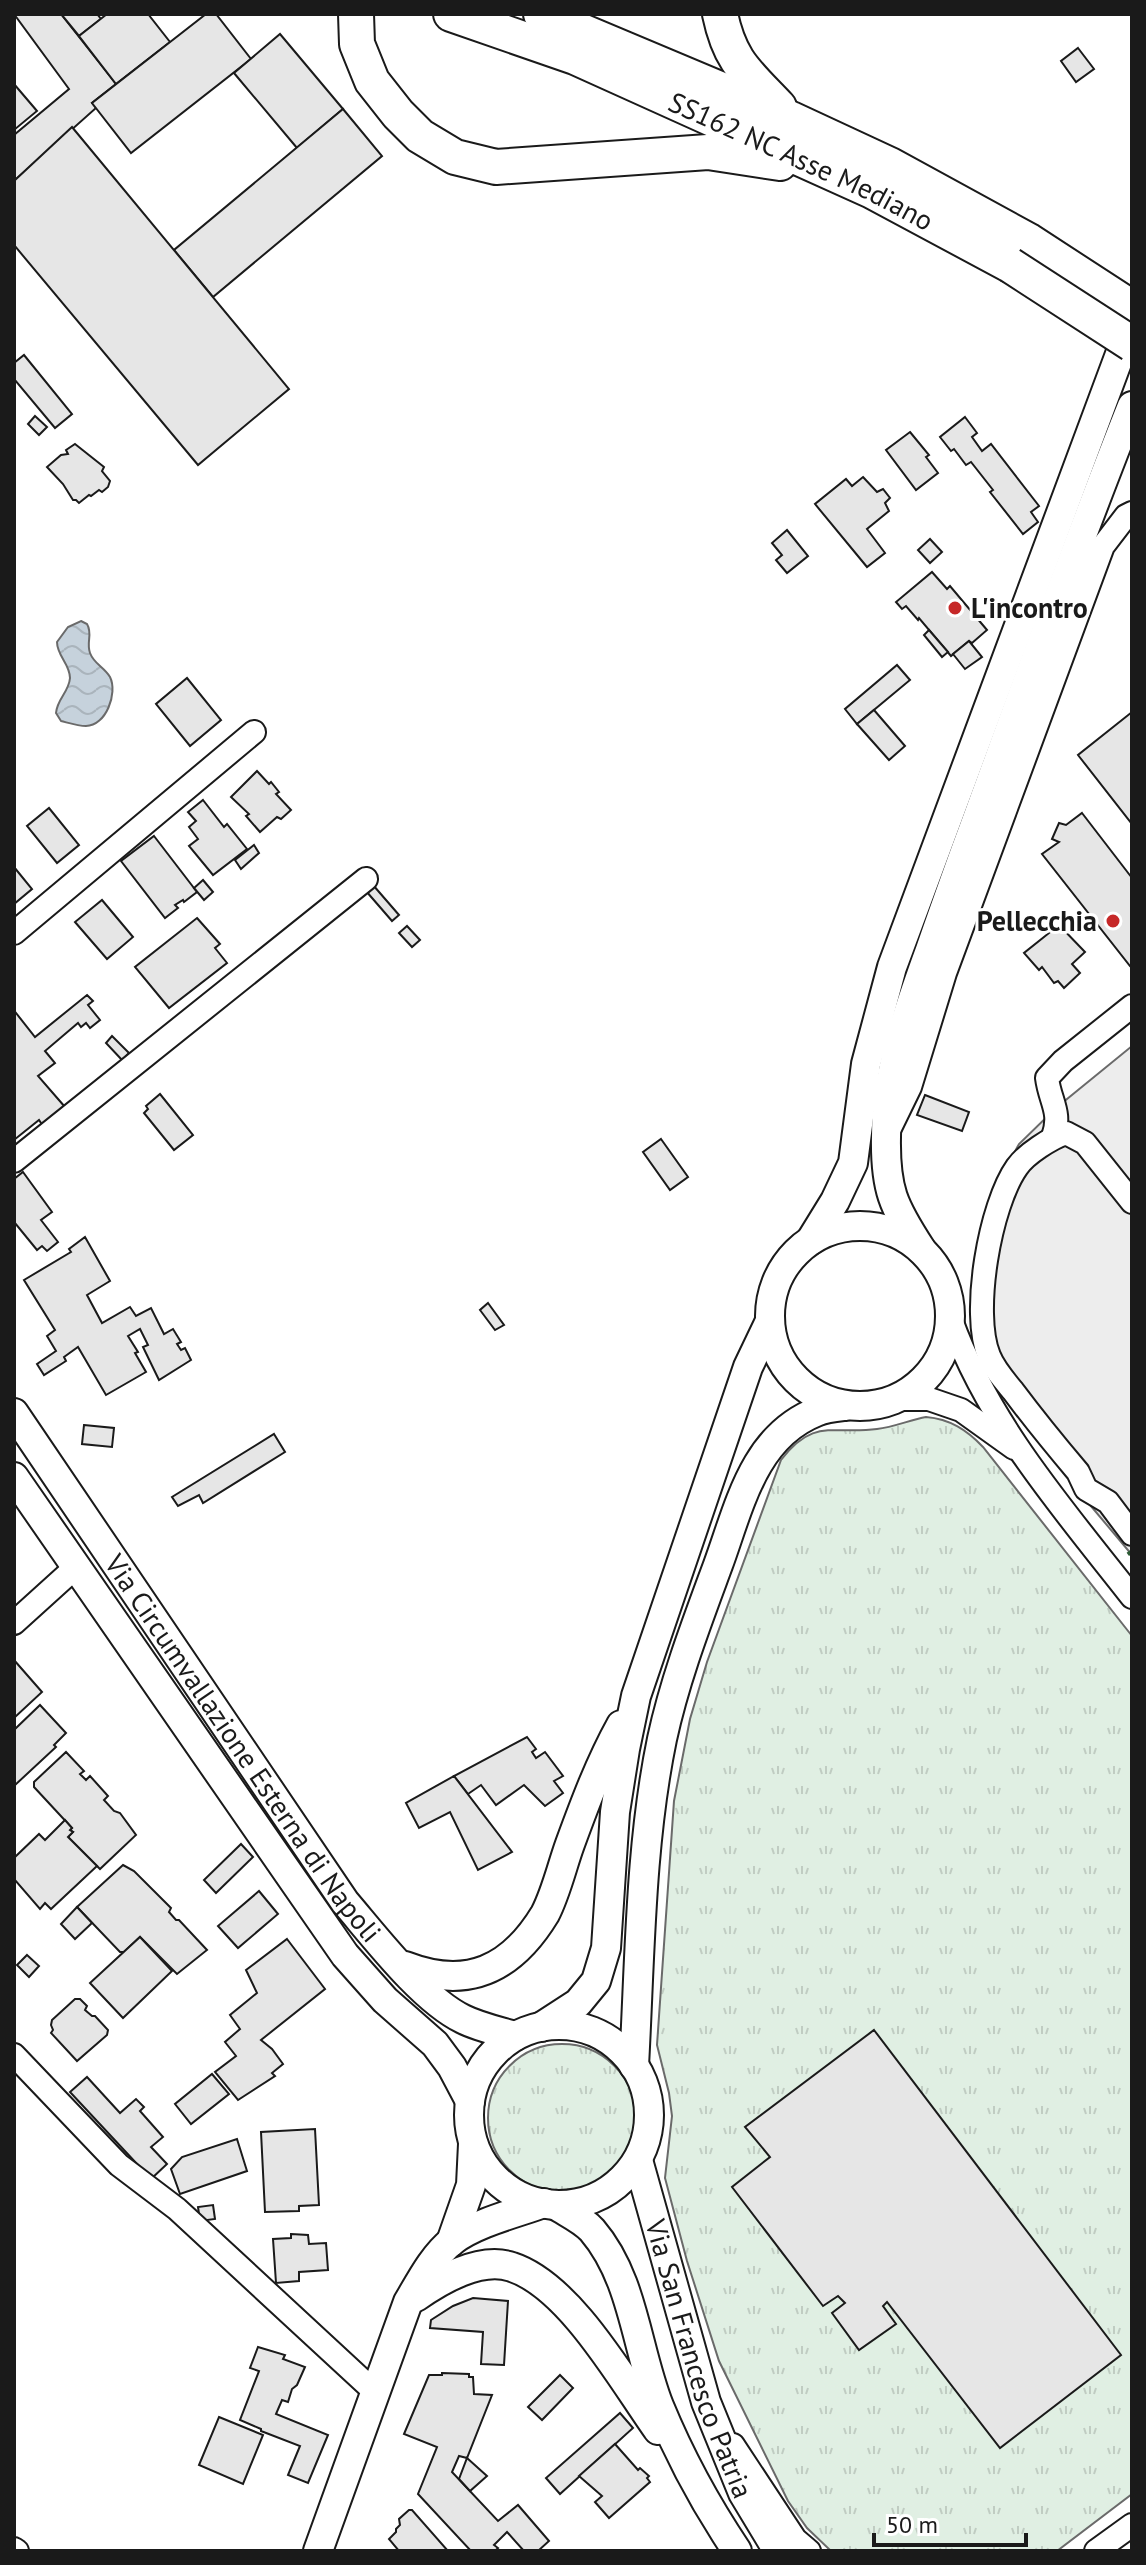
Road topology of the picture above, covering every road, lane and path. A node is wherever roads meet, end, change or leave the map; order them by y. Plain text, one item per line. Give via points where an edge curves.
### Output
1 (356, 14) edge
2 (451, 14) edge
3 (541, 14) edge
4 (720, 14) edge
5 (791, 119) junction
6 (872, 191) junction
7 (1019, 253) junction
8 (1132, 308) edge
9 (1132, 322) edge
10 (1132, 344) edge
11 (1132, 406) edge
12 (1132, 513) edge
13 (254, 732) dead end
14 (366, 879) dead end
15 (14, 933) edge
16 (1132, 1006) edge
17 (886, 1136) junction
18 (1053, 1137) junction
19 (14, 1161) edge
20 (1132, 1202) edge
21 (811, 1240) junction
22 (921, 1249) junction
23 (951, 1320) junction
24 (770, 1321) junction
25 (898, 1399) junction
26 (845, 1406) junction
27 (14, 1413) edge
28 (1018, 1451) junction
29 (14, 1477) edge
30 (1086, 1489) junction
31 (1108, 1502) junction
32 (1063, 1509) junction
33 (1132, 1532) edge
34 (1092, 1546) junction
35 (77, 1566) junction
36 (1132, 1597) edge
37 (14, 1623) edge
38 (636, 1696) junction
39 (398, 1963) junction
40 (528, 2031) junction
41 (14, 2055) edge
42 (634, 2066) junction
43 (470, 2101) junction
44 (473, 2143) junction
45 (638, 2160) junction
46 (551, 2204) junction
47 (451, 2242) junction
48 (408, 2302) junction
49 (376, 2393) junction
50 (706, 2402) junction
51 (689, 2474) junction
52 (1132, 2525) edge
53 (318, 2551) edge
54 (737, 2551) edge
55 (778, 2551) edge
56 (809, 2551) edge
57 (1096, 2551) edge

1 - 6 highway via 357,44 372,81 420,136 455,157 496,167 708,152 758,158
2 - 6 highway, SS162 NC Asse Mediano via 575,57
3 - 5 highway, SS162 NC Asse Mediano
4 - 5 highway via 725,41 739,65
5 - 7 highway, SS162 NC Asse Mediano via 890,165
6 - 7 highway, SS162 NC Asse Mediano
7 - 8 highway, SS162 NC Asse Mediano
7 - 10 highway, SS162 NC Asse Mediano, bridge
9 - 21 main road via 892,967 866,1064 853,1163
11 - 17 main road via 909,1006 892,1072
12 - 17 street via 1103,546 945,973 910,1087
13 - 15 street
14 - 19 street
16 - 18 street via 1047,1078 1058,1123
17 - 22 main road via 888,1188
18 - 20 street via 1066,1133 1085,1143
18 - 30 street via 1018,1166 996,1218 982,1284 987,1351
21 - 22 main road via 837,1228 867,1226 896,1233
21 - 24 main road via 779,1275
22 - 23 main road via 937,1269
23 - 25 main road via 935,1367
23 - 28 street via 975,1378
24 - 26 main road via 776,1351 793,1377 817,1396
24 - 38 main road via 748,1367
25 - 26 main road
25 - 28 street via 929,1399 961,1410
26 - 42 main road via 793,1423 768,1445 749,1481 685,1653 662,1738 649,1823
27 - 39 main road, Via Circumvallazione Esterna di Napoli via 345,1902
28 - 32 street
29 - 35 main road, Via Circumvallazione Esterna di Napoli
30 - 31 street
30 - 32 street
31 - 33 street
31 - 34 street via 1098,1514
32 - 34 street
34 - 36 street
35 - 37 street
35 - 43 main road, Via Circumvallazione Esterna di Napoli via 345,1955 435,2044
38 - 39 main road via 603,1759 546,1912 522,1946 466,1977
38 - 40 main road via 615,1812 606,1948 596,1981 578,2003
39 - 40 main road, Via Circumvallazione Esterna di Napoli via 461,2019
40 - 42 main road via 567,2025 593,2032
40 - 43 main road via 494,2053 478,2075
41 - 49 street via 119,2165 177,2209
42 - 45 main road via 649,2112
43 - 44 main road
44 - 46 main road via 505,2188 529,2201
44 - 47 main road via 471,2185
45 - 46 main road via 603,2194 581,2203
45 - 50 main road, Via San Francesco Patria
46 - 47 main road via 483,2225
46 - 51 main road, Via San Francesco Patria via 590,2228 614,2261 659,2404
47 - 48 main road
48 - 49 main road
48 - 51 main road via 441,2279 479,2266 510,2266 538,2280 594,2339
49 - 53 main road
50 - 55 main road, Via San Francesco Patria via 743,2493
50 - 56 street via 795,2539
51 - 54 main road, Via San Francesco Patria
52 - 57 street

